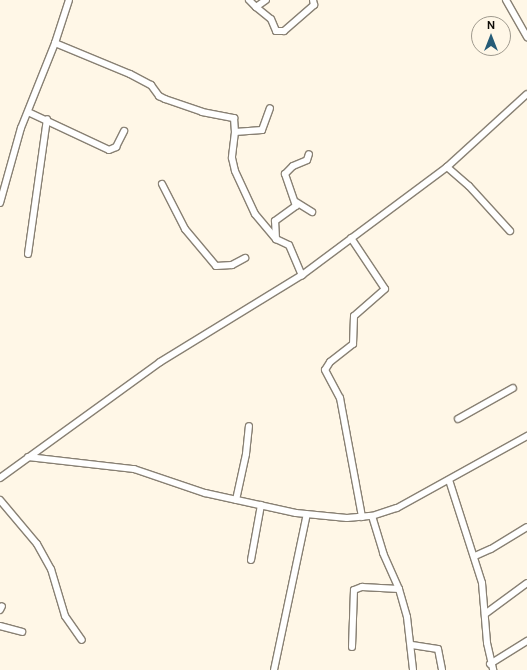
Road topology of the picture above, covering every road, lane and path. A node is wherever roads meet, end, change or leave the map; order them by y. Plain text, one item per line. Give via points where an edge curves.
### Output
1 (69, 0) edge
2 (249, 0) edge
3 (266, 0) edge
4 (313, 0) edge
5 (506, 0) edge
6 (256, 7) junction
7 (527, 37) edge
8 (55, 43) junction
9 (527, 94) edge
10 (270, 108) dead end
11 (28, 112) junction
12 (47, 120) junction
13 (124, 131) dead end
14 (236, 132) junction
15 (309, 154) dead end
16 (447, 167) junction
17 (162, 184) dead end
18 (296, 202) junction
19 (0, 203) edge
20 (312, 212) dead end
21 (275, 221) junction
22 (263, 225) junction
23 (510, 231) dead end
24 (351, 238) junction
25 (276, 239) junction
26 (28, 254) dead end
27 (245, 258) dead end
28 (302, 275) junction
29 (513, 388) dead end
30 (458, 419) dead end
31 (249, 426) dead end
32 (527, 436) edge
33 (28, 457) junction
34 (0, 478) edge
35 (449, 480) junction
36 (0, 500) edge
37 (236, 500) junction
38 (261, 505) junction
39 (307, 514) junction
40 (372, 516) junction
41 (362, 517) junction
42 (527, 527) edge
43 (475, 556) junction
44 (251, 560) dead end
45 (527, 584) edge
46 (399, 589) junction
47 (485, 614) junction
48 (0, 626) edge
49 (22, 632) dead end
50 (82, 640) dead end
51 (527, 641) edge
52 (412, 645) junction
53 (352, 647) dead end
54 (492, 667) edge
55 (274, 670) edge
56 (413, 670) edge
57 (442, 670) edge

1 - 8 street
2 - 6 street
3 - 6 street
4 - 6 street via 314,5 284,31 276,31 271,19
5 - 7 street
8 - 11 street
8 - 14 street via 130,74 151,85 158,96 165,99 202,112 234,118
9 - 16 street
10 - 14 street via 262,130
11 - 12 street
11 - 19 street
12 - 13 street via 109,150 116,147
12 - 26 street
14 - 22 street via 232,158 235,171
15 - 18 street via 307,160 293,166 285,174
16 - 23 street via 470,186
16 - 24 street
17 - 27 street via 185,229 216,266 232,265
18 - 20 street
18 - 21 street via 292,209
21 - 22 street
21 - 25 street
22 - 25 street
24 - 28 street
24 - 41 street via 385,289 354,316 354,344 330,362 325,370 340,398
25 - 28 street via 289,245
28 - 33 street via 160,362
29 - 30 street
31 - 37 street
32 - 35 street
33 - 34 street
33 - 37 street via 134,468 205,493
35 - 40 street via 396,508
35 - 43 street
36 - 50 street via 40,550 51,569 65,616
37 - 38 street
38 - 39 street
38 - 44 street
39 - 41 street
39 - 55 street
40 - 41 street
40 - 46 street via 383,553
42 - 43 street via 492,550
43 - 47 street via 482,583
45 - 47 street
46 - 52 street
46 - 53 street via 362,587 354,590
47 - 54 street
48 - 49 street
51 - 54 street
52 - 56 street
52 - 57 street via 438,649

